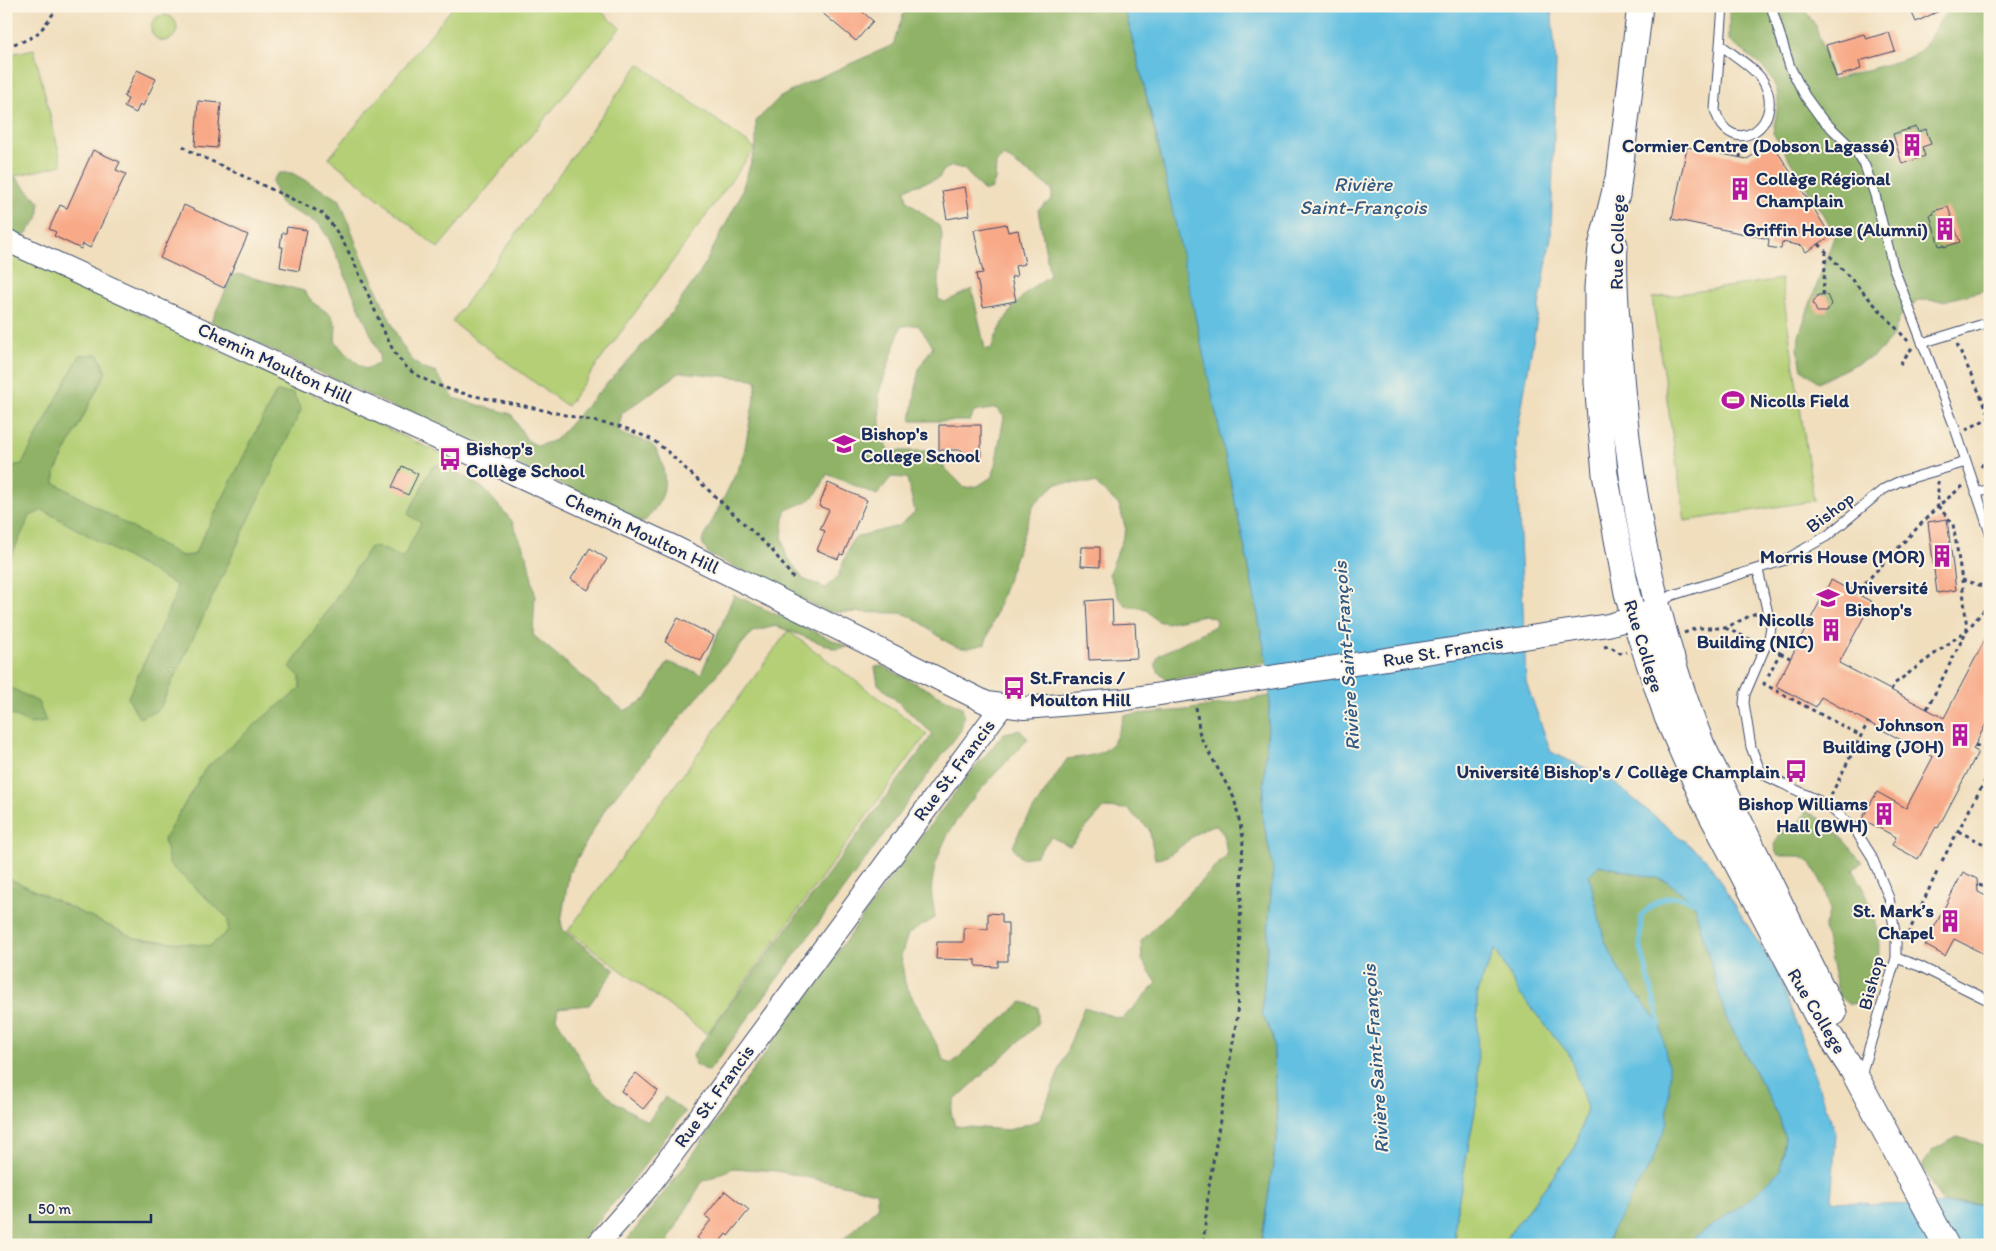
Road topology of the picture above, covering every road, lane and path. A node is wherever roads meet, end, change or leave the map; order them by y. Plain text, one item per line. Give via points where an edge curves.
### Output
1 (1640, 6) edge
2 (1723, 6) edge
3 (1771, 6) edge
4 (55, 11) dead end
5 (1721, 45) junction
6 (6, 46) edge
7 (183, 146) dead end
8 (1618, 178) junction
9 (6, 240) edge
10 (1818, 244) dead end
11 (1826, 253) junction
12 (1823, 295) dead end
13 (1990, 322) edge
14 (1956, 342) dead end
15 (1922, 343) junction
16 (1900, 364) dead end
17 (1990, 417) edge
18 (1957, 436) junction
19 (1990, 454) edge
20 (1966, 462) junction
21 (1980, 468) dead end
22 (1937, 471) junction
23 (1964, 485) dead end
24 (1990, 490) edge
25 (1976, 493) junction
26 (1938, 506) junction
27 (1990, 533) edge
28 (1758, 570) junction
29 (793, 578) dead end
30 (1962, 580) junction
31 (1990, 588) edge
32 (1852, 591) dead end
33 (1990, 603) edge
34 (1756, 604) dead end
35 (1656, 606) junction
36 (1634, 618) junction
37 (1725, 628) junction
38 (1967, 630) junction
39 (1680, 634) dead end
40 (1765, 646) junction
41 (1780, 653) junction
42 (1790, 658) dead end
43 (1891, 690) dead end
44 (1002, 706) junction
45 (1196, 706) dead end
46 (1927, 709) dead end
47 (1868, 722) dead end
48 (1861, 736) junction
49 (1975, 745) dead end
50 (1990, 751) edge
51 (1990, 772) edge
52 (1826, 804) junction
53 (1958, 831) junction
54 (1990, 846) edge
55 (1942, 861) dead end
56 (1938, 870) dead end
57 (1978, 885) dead end
58 (1990, 889) edge
59 (1896, 958) junction
60 (1908, 962) junction
61 (1990, 1001) edge
62 (1856, 1076) junction
63 (597, 1245) edge
64 (1203, 1245) edge
65 (1946, 1245) edge

1 - 8 main road, Rue College
2 - 5 lane
3 - 15 lane via 1790,67 1805,96 1865,166 1893,266
4 - 6 path via 40,33 29,40
5 - 5 lane via 1714,101 1718,120 1735,134 1751,134 1757,131 1765,118 1768,108 1766,88 1756,73
7 - 29 path via 322,213 332,223 344,246 391,346 402,363 416,374 435,384 474,395 623,427 647,437 668,452 772,550
8 - 35 main road, Rue College via 1614,249 1620,369 1633,476
8 - 36 main road, Rue College via 1601,247 1597,287 1597,383 1605,474
9 - 44 street, Chemin Moulton Hill via 657,539 971,695
10 - 11 path
11 - 12 path
11 - 16 path via 1913,347
13 - 15 lane
14 - 17 path
15 - 18 lane
17 - 18 path
18 - 20 lane
19 - 21 path
20 - 22 lane, Bishop
20 - 25 lane
22 - 26 path
22 - 28 lane, Bishop via 1884,489 1853,517 1807,549
23 - 26 path
24 - 25 lane
25 - 27 lane
26 - 30 path via 1953,524
26 - 32 path via 1862,586
28 - 35 lane via 1673,596
28 - 40 lane, Bishop via 1771,628
30 - 31 path
30 - 38 path
33 - 38 path
34 - 37 path via 1756,613
35 - 36 street, Rue St. Francis
35 - 62 main road, Rue College via 1686,706 1702,745 1833,1010
36 - 44 street, Rue St. Francis via 1608,625 1244,683 1090,703 1024,708
36 - 62 main road, Rue College via 1667,716 1704,801 1817,1016
37 - 39 path via 1697,628
37 - 40 path
38 - 43 path via 1894,684
38 - 46 path
40 - 41 path
40 - 52 lane, Bishop via 1744,703 1755,759 1766,776
41 - 42 path
41 - 48 path via 1764,684
44 - 63 street, Rue St. Francis via 648,1187
45 - 64 path via 1200,736 1234,798 1243,837 1237,1018 1209,1186
47 - 48 path
48 - 52 path
49 - 50 path
51 - 53 path
52 - 59 lane, Bishop via 1854,828 1871,855 1894,917
53 - 54 path
53 - 55 path
56 - 60 path via 1908,932 1907,940 1913,950
57 - 58 path
59 - 60 lane
59 - 62 lane, Bishop
60 - 61 lane
62 - 65 main road, Rue College

